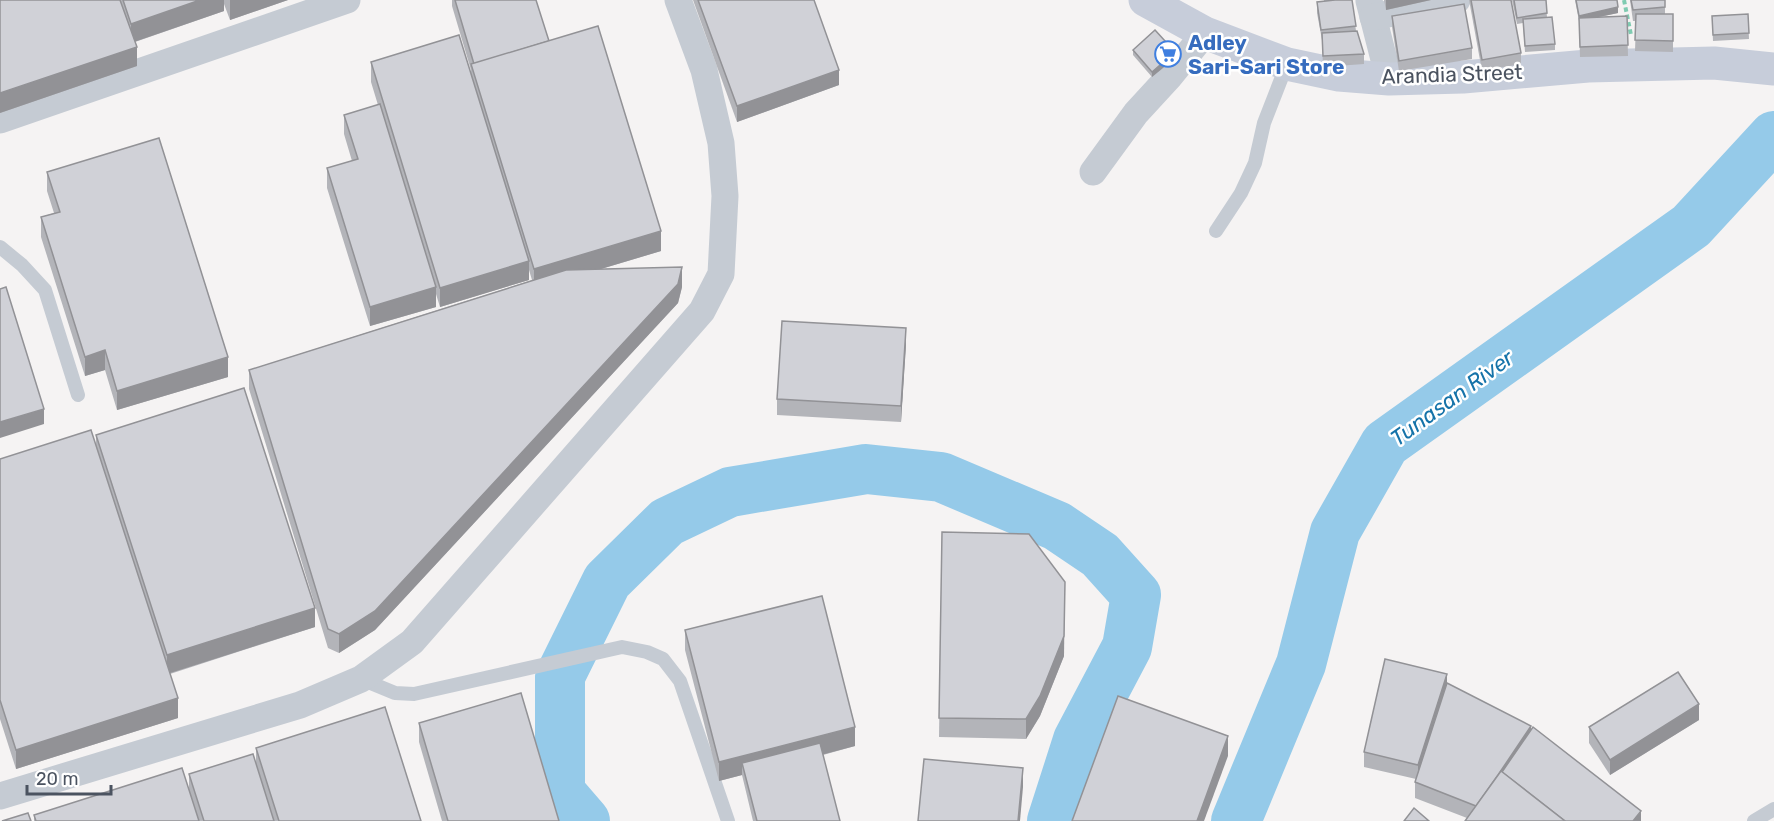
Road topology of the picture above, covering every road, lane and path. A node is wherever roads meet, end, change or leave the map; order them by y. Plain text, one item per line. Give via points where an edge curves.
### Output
1 (346, 0) edge
2 (678, 0) edge
3 (1145, 0) edge
4 (1457, 0) edge
5 (1371, 8) edge
6 (1205, 33) junction
7 (1287, 64) junction
8 (1774, 69) edge
9 (1389, 79) junction
10 (0, 120) edge
11 (1093, 172) dead end
12 (1216, 231) dead end
13 (0, 247) edge
14 (78, 395) dead end
15 (361, 679) junction
16 (0, 796) edge
17 (1774, 809) edge
18 (728, 821) edge
19 (1754, 821) edge

1 - 10 street
2 - 15 street via 704,70 721,143 725,196 721,274 702,311 412,642
3 - 6 street, Arandia Street
4 - 5 street
5 - 9 street
6 - 7 street, Arandia Street
6 - 11 street via 1136,113
7 - 9 street, Arandia Street via 1339,75
7 - 12 lane via 1264,123 1256,163
8 - 9 street, Arandia Street via 1714,63 1588,66
13 - 14 lane via 45,290
15 - 16 street via 300,705
15 - 18 lane via 395,693 414,694 622,647 647,652 663,659 680,681
17 - 19 lane

